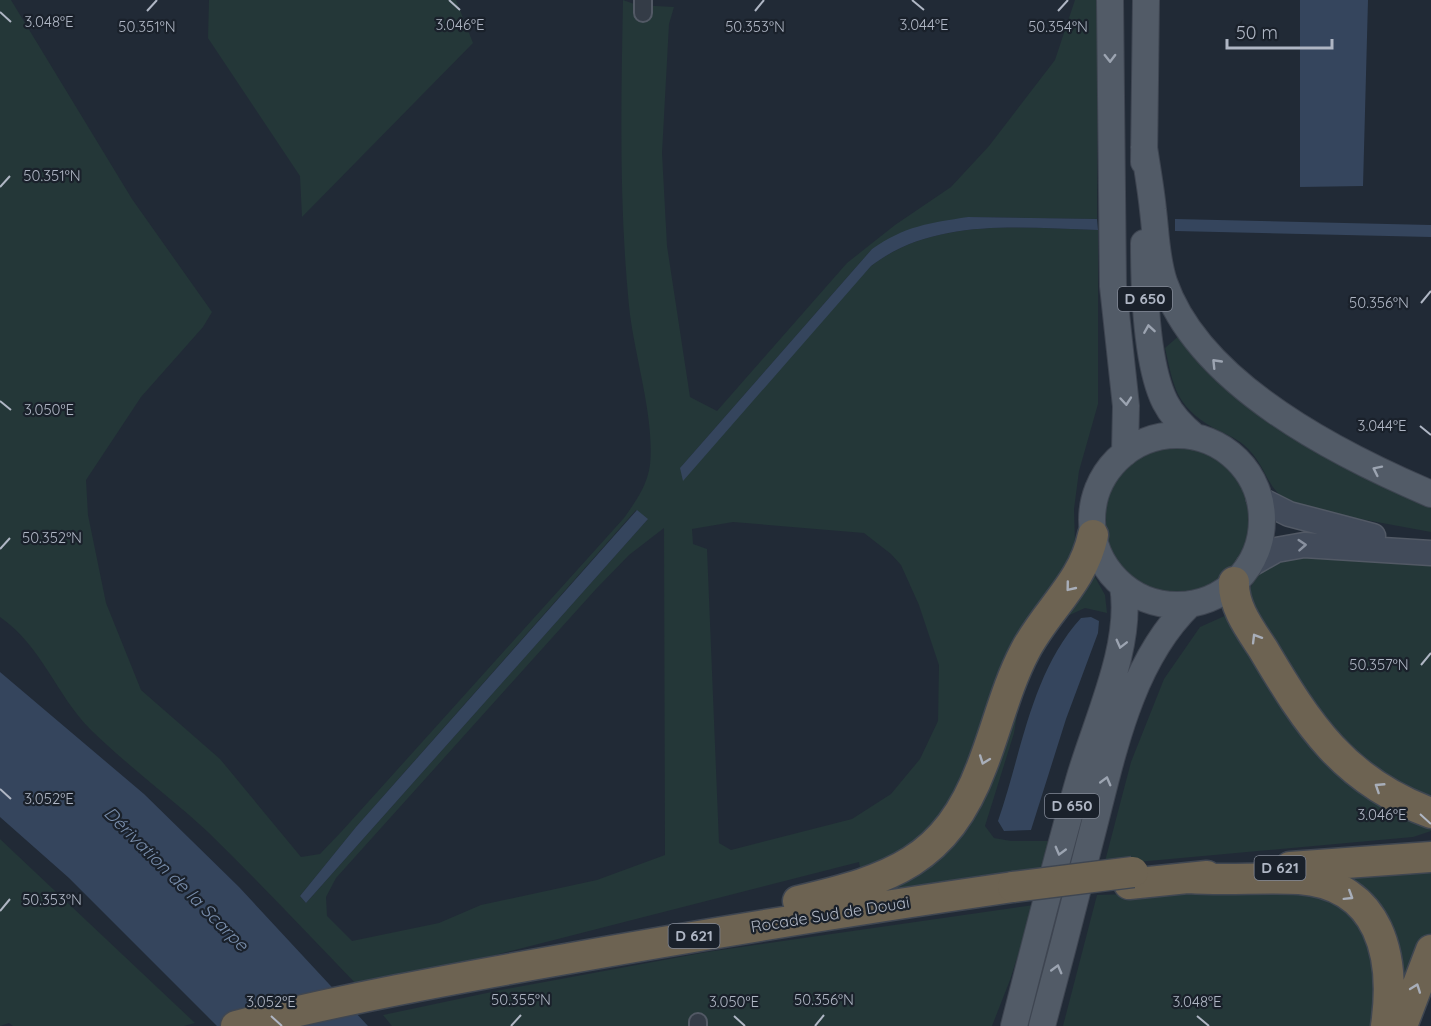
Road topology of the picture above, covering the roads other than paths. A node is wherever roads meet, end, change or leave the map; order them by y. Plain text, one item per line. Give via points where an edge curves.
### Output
1 (1110, 0) edge
2 (1146, 0) edge
3 (1144, 147) junction
4 (1195, 437) junction
5 (1125, 453) junction
6 (1431, 494) edge
7 (1259, 500) junction
8 (1093, 535) junction
9 (1431, 550) edge
10 (1241, 574) junction
11 (1123, 586) junction
12 (1190, 604) junction
13 (1431, 813) edge
14 (1431, 844) edge
15 (1431, 857) edge
16 (1131, 878) junction
17 (1189, 878) junction
18 (1011, 892) junction
19 (1431, 950) edge
20 (588, 955) junction
21 (382, 1000) junction
22 (236, 1026) edge
23 (299, 1026) edge
24 (1014, 1026) edge
25 (1042, 1026) edge
26 (1386, 1026) edge
27 (1402, 1026) edge

1 -> 5 main road, D 650 via 1113,286 1125,394
2 - 3 main road, D 650
4 -> 3 main road, D 650 via 1165,403 1155,363 1144,285
6 -> 3 main road via 1359,461 1275,410 1209,355 1181,318 1163,280
4 - 5 main road via 1153,438
4 - 7 main road via 1224,449 1240,463
5 - 8 main road via 1104,476 1096,494
7 - 9 street via 1335,528
7 - 10 main road via 1260,539
8 - 11 main road via 1103,563
8 -> 20 highway via 1080,573 1037,630 1019,663 966,802 946,831 921,856 858,886
10 -> 9 street via 1276,550 1304,544
10 - 12 main road via 1209,598
13 -> 10 highway via 1373,784 1318,735 1242,614 1235,598
11 - 12 main road via 1150,601
11 -> 24 main road, D 650 via 1126,615 1121,648 1079,779
25 -> 12 main road, D 650 via 1127,711 1154,652
14 - 16 highway, Rocade Sud de Douai / D 621
15 - 17 highway, Rocade Sud de Douai / D 621
16 - 17 highway, Rocade Sud de Douai / D 621
16 - 18 highway, Rocade Sud de Douai / D 621
17 -> 26 highway via 1300,879 1352,897 1371,916 1386,952
18 - 20 highway, Rocade Sud de Douai / D 621 via 806,917
18 - 21 highway, Rocade Sud de Douai / D 621
27 -> 19 highway
20 - 21 highway, Rocade Sud de Douai / D 621
21 - 22 highway, Rocade Sud de Douai / D 621
21 - 23 highway, Rocade Sud de Douai / D 621

